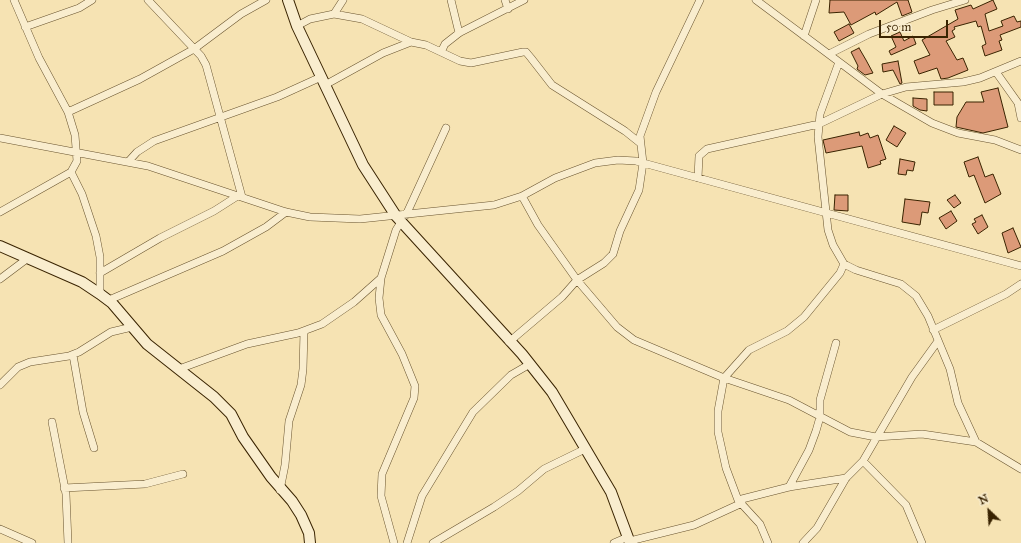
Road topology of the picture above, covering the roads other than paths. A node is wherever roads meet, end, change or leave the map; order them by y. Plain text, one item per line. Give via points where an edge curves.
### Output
1 (14, 0) edge
2 (92, 0) edge
3 (148, 0) edge
4 (288, 0) edge
5 (343, 0) edge
6 (451, 0) edge
7 (505, 0) edge
8 (524, 0) edge
9 (700, 0) edge
10 (756, 0) edge
11 (816, 0) edge
12 (965, 0) edge
13 (262, 1) edge
14 (508, 9) junction
15 (334, 14) junction
16 (297, 26) junction
17 (25, 27) junction
18 (458, 33) junction
19 (804, 36) junction
20 (411, 42) junction
21 (194, 49) junction
22 (442, 52) junction
23 (828, 54) junction
24 (1021, 61) edge
25 (839, 62) junction
26 (996, 72) junction
27 (323, 81) junction
28 (882, 94) junction
29 (68, 112) junction
30 (221, 116) junction
31 (1021, 118) edge
32 (819, 124) junction
33 (446, 128) dead end
34 (0, 138) edge
35 (640, 144) junction
36 (1021, 150) edge
37 (76, 153) junction
38 (128, 162) junction
39 (643, 163) junction
40 (71, 172) junction
41 (698, 178) junction
42 (522, 196) junction
43 (239, 197) junction
44 (0, 212) edge
45 (286, 212) junction
46 (826, 214) junction
47 (401, 218) junction
48 (0, 246) edge
49 (28, 258) junction
50 (844, 264) junction
51 (1021, 266) edge
52 (100, 273) junction
53 (381, 278) junction
54 (0, 279) edge
55 (577, 280) junction
56 (1021, 284) edge
57 (105, 297) junction
58 (132, 327) junction
59 (933, 330) junction
60 (304, 331) junction
61 (938, 341) junction
62 (510, 342) junction
63 (836, 343) dead end
64 (73, 355) junction
65 (530, 364) junction
66 (179, 369) junction
67 (724, 378) junction
68 (0, 385) edge
69 (820, 417) junction
70 (52, 422) dead end
71 (876, 437) junction
72 (976, 442) junction
73 (94, 448) dead end
74 (585, 449) junction
75 (862, 461) junction
76 (1021, 469) edge
77 (183, 474) dead end
78 (846, 478) junction
79 (789, 487) junction
80 (64, 488) junction
81 (280, 490) junction
82 (740, 501) junction
83 (0, 529) edge
84 (629, 540) edge
85 (32, 543) edge
86 (68, 543) edge
87 (310, 543) edge
88 (394, 543) edge
89 (407, 543) edge
90 (433, 543) edge
91 (614, 543) edge
92 (768, 543) edge
93 (803, 543) edge
94 (922, 543) edge

1 - 17 street
2 - 17 street via 78,8
3 - 21 street
4 - 16 street
5 - 15 street
6 - 18 street
7 - 14 street
8 - 14 street
9 - 35 street via 656,92 640,136
10 - 19 street
11 - 19 street
12 - 23 street via 875,32
13 - 21 street
14 - 18 street
15 - 16 street via 310,19
15 - 20 street via 362,19
16 - 27 street
17 - 29 street
18 - 22 street via 445,44
19 - 23 street
20 - 22 street
20 - 27 street
21 - 29 street via 140,79
21 - 30 street via 206,65
22 - 35 street via 460,61 471,63 526,52 552,85 625,131
23 - 25 street
24 - 26 street
25 - 28 street
25 - 32 street via 820,114
26 - 28 street via 963,82 906,87
26 - 31 street via 1018,103
27 - 30 street
27 - 47 street via 363,165
28 - 32 street
28 - 36 street via 932,123 958,133 995,140
29 - 37 street via 75,135
30 - 38 street via 154,141 137,152
30 - 43 street
32 - 41 street via 707,148 699,156
32 - 46 street via 818,137
33 - 47 street
34 - 37 street
35 - 39 street
37 - 38 street
37 - 40 street via 77,161
38 - 43 street via 148,166
39 - 41 street
39 - 42 street via 618,160 595,163 555,178
39 - 55 street via 639,190 612,254 604,263
40 - 44 street
40 - 52 street via 90,214 100,257
41 - 46 street
42 - 47 street via 494,205
42 - 55 street via 538,225
43 - 45 street
43 - 52 street
45 - 47 street via 310,217
45 - 57 street via 266,227 223,251
46 - 50 street via 833,245
46 - 51 street
47 - 53 street
47 - 62 street
48 - 49 street
49 - 54 street
49 - 57 street via 82,282
50 - 59 street via 900,284 916,296
50 - 67 street via 840,273 804,316 787,331 749,350
52 - 57 street
53 - 60 street via 354,302 322,324
53 - 88 street via 381,315 402,354 415,386 414,398 382,474 381,496
55 - 62 street via 562,297
55 - 67 street via 617,327 634,340
56 - 59 street
57 - 58 street
58 - 64 street via 111,332
58 - 66 street via 147,344
59 - 61 street
60 - 66 street via 247,344
60 - 81 street via 301,385 289,421
61 - 71 street via 912,377
61 - 72 street via 952,376 958,403
62 - 65 street
63 - 69 street via 820,400
64 - 68 street via 30,362 18,367
64 - 73 street via 83,412
65 - 74 street via 552,392
65 - 89 street via 511,375 474,412 422,496
66 - 81 street via 231,414 243,437
67 - 69 street via 789,400
67 - 82 street via 718,411 720,446 732,486
69 - 71 street via 850,432
69 - 79 street via 809,450
70 - 80 street
71 - 72 street via 922,434
71 - 75 street
72 - 76 street
74 - 84 street via 612,492
74 - 90 street via 544,469 494,507
75 - 78 street
75 - 94 street via 906,505
77 - 80 street via 145,484
78 - 79 street
78 - 93 street via 817,528
79 - 82 street
80 - 86 street
81 - 87 street via 292,501 301,515 309,533
82 - 84 street via 694,525
82 - 92 street via 760,524
83 - 85 street
84 - 91 street

